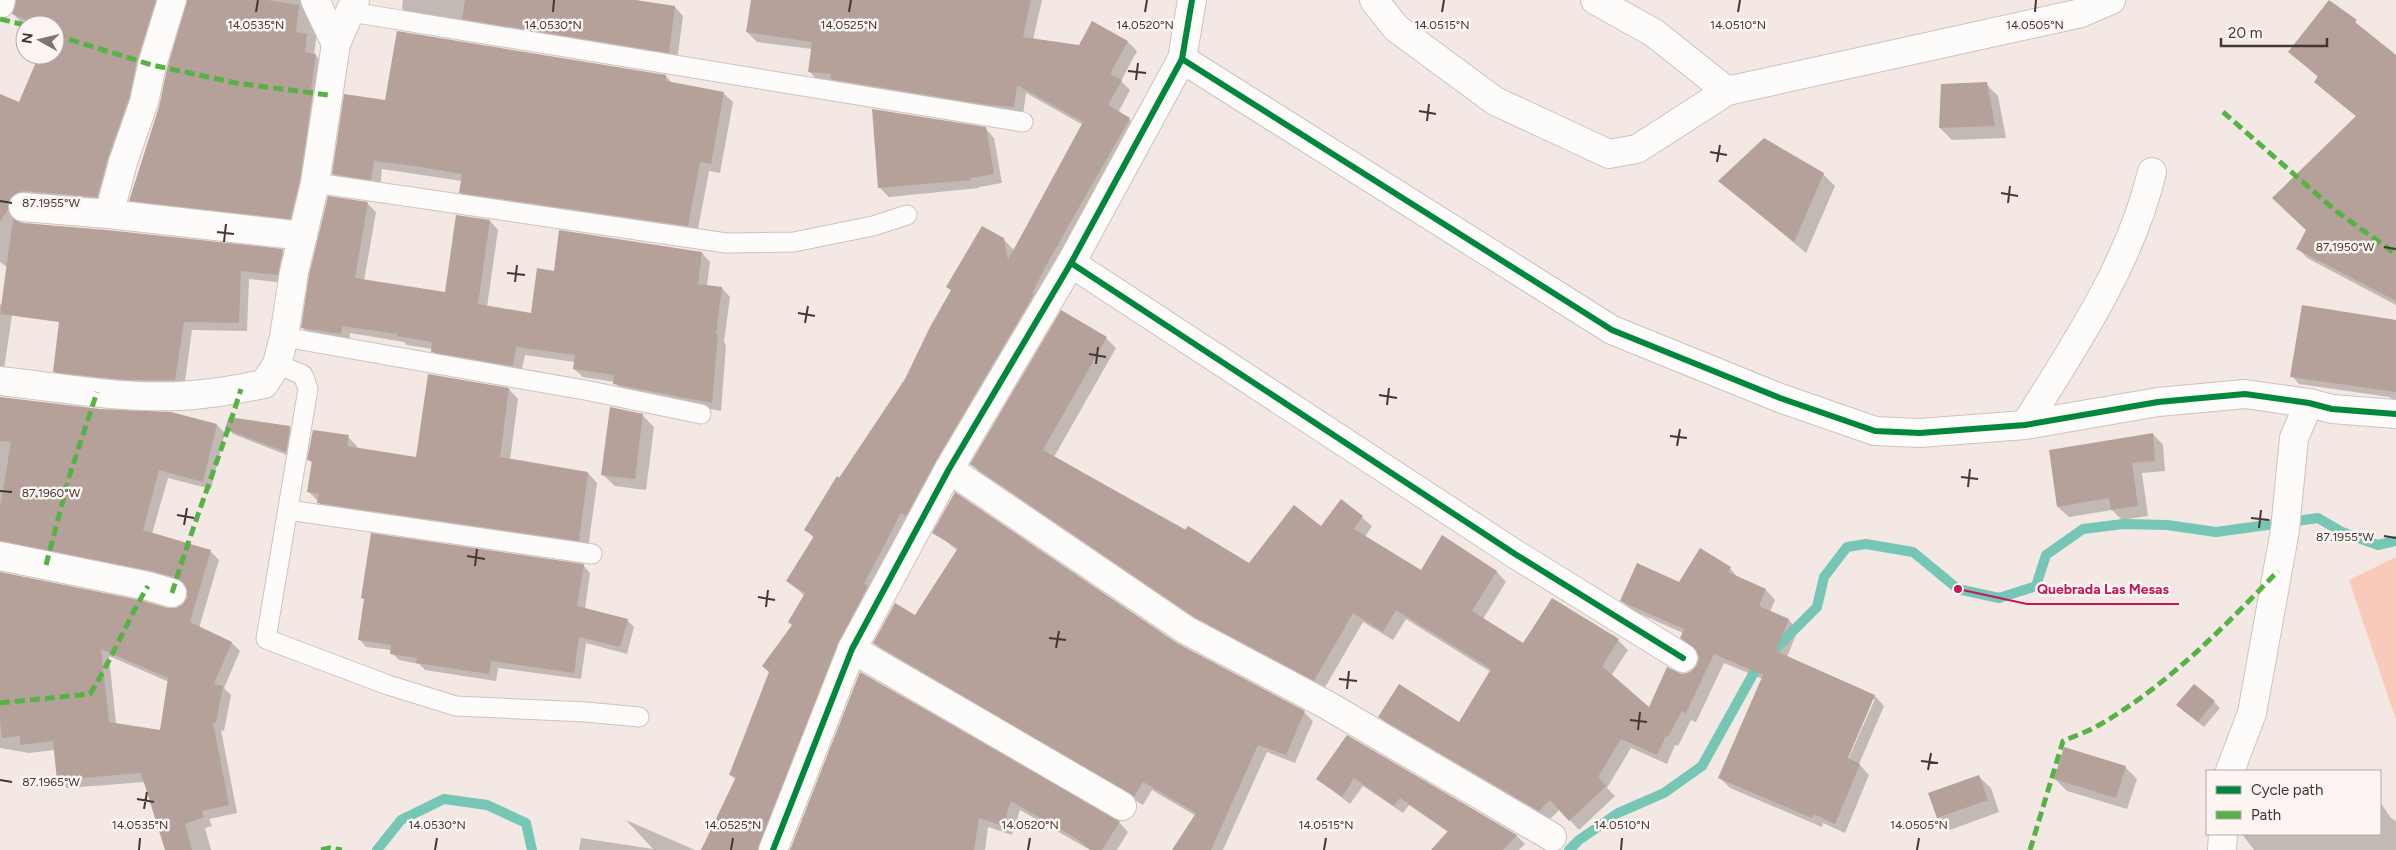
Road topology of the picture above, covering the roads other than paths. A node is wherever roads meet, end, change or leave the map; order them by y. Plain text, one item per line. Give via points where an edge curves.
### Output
1 (1, 0) edge
2 (172, 0) edge
3 (315, 0) edge
4 (1192, 0) edge
5 (1374, 0) edge
6 (1595, 0) edge
7 (2111, 0) edge
8 (0, 4) edge
9 (353, 6) edge
10 (336, 44) junction
11 (1182, 59) junction
12 (1727, 91) junction
13 (1023, 122) dead end
14 (2152, 172) dead end
15 (315, 182) junction
16 (23, 207) dead end
17 (109, 214) junction
18 (907, 215) dead end
19 (303, 236) junction
20 (1071, 263) junction
21 (284, 337) junction
22 (277, 364) junction
23 (0, 381) edge
24 (2309, 403) junction
25 (701, 414) dead end
26 (2396, 414) edge
27 (2025, 425) junction
28 (949, 469) junction
29 (288, 510) junction
30 (592, 554) dead end
31 (0, 556) edge
32 (172, 593) dead end
33 (852, 648) junction
34 (1683, 658) dead end
35 (639, 717) dead end
36 (2230, 770) edge
37 (1122, 806) dead end
38 (2223, 835) edge
39 (1552, 837) dead end
40 (773, 850) edge
41 (2222, 850) edge

1 - 8 street
2 - 17 street
3 - 10 street
4 - 11 street
5 - 12 street via 1396,28 1495,101 1609,154 1637,150
6 - 12 street via 1654,33
7 - 12 street via 2081,14
9 - 10 street
9 - 13 lane
10 - 15 street
11 - 20 street
11 - 27 street via 1612,330 1780,398 1875,431 1920,433
14 - 27 street via 2144,206 2095,314
15 - 18 lane via 726,243 794,242 873,226
15 - 19 street
16 - 17 street
17 - 19 street
19 - 21 street
20 - 28 street
20 - 34 street via 1515,554
21 - 22 street
21 - 25 lane
22 - 23 street via 264,384 202,395 97,392
22 - 29 lane via 303,375 308,389
24 - 26 street via 2332,409
24 - 27 street via 2246,394 2202,397
24 - 36 street via 2294,438 2285,530 2252,713
28 - 33 street
28 - 39 street via 1186,630 1327,705
29 - 30 lane
29 - 35 lane via 266,639 388,685 456,706
31 - 32 street
33 - 37 street
33 - 40 street
38 - 41 street

